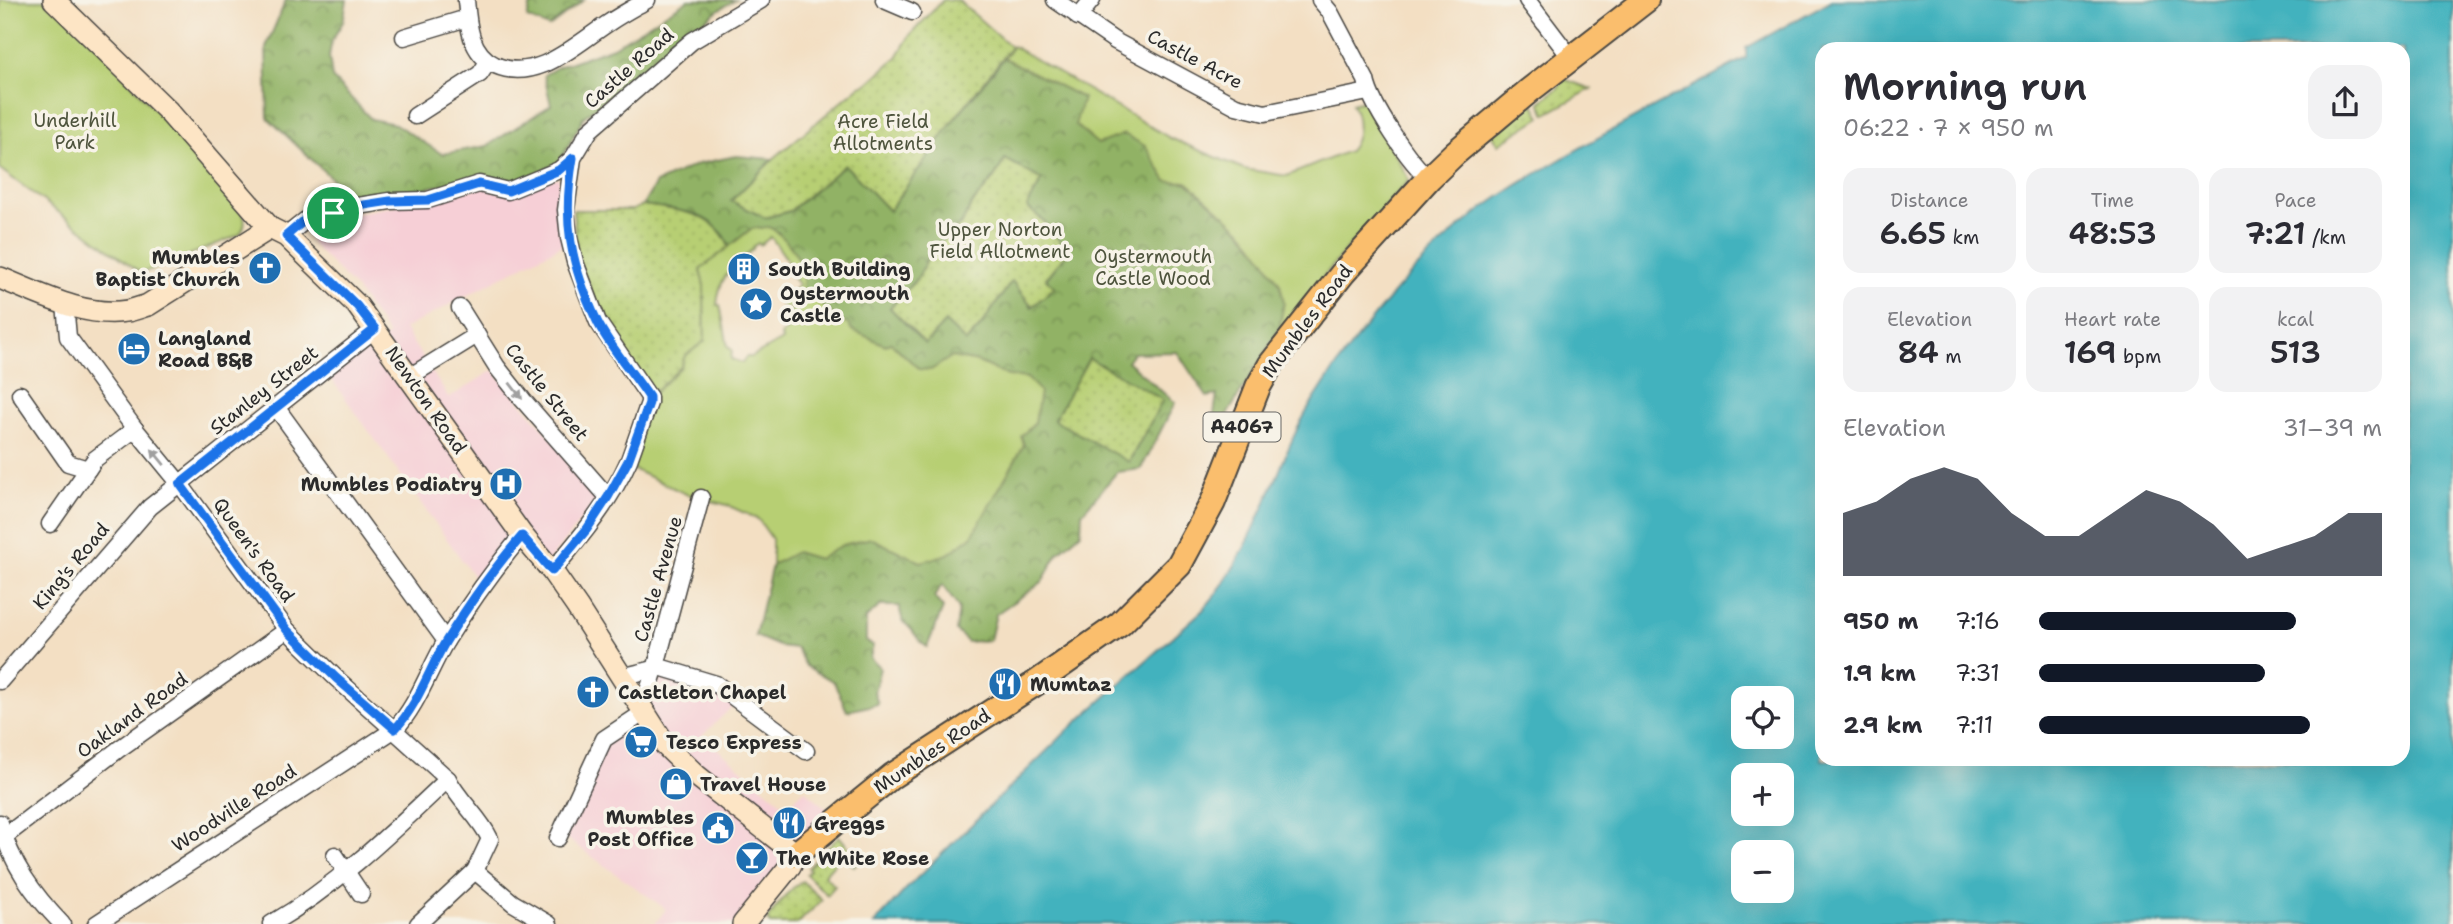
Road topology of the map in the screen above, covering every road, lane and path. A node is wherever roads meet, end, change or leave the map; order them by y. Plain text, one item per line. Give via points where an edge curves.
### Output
1 (54, 0) edge
2 (466, 0) edge
3 (647, 0) edge
4 (761, 0) edge
5 (884, 0) edge
6 (1055, 0) edge
7 (1091, 0) edge
8 (1320, 0) edge
9 (1527, 0) edge
10 (1646, 0) edge
11 (912, 12) dead end
12 (1079, 17) junction
13 (467, 18) junction
14 (404, 37) dead end
15 (1571, 58) junction
16 (488, 62) junction
17 (1368, 92) junction
18 (415, 116) dead end
19 (573, 158) junction
20 (1429, 178) junction
21 (278, 232) junction
22 (0, 278) edge
23 (65, 304) junction
24 (460, 308) dead end
25 (375, 329) junction
26 (477, 335) junction
27 (409, 377) junction
28 (20, 394) dead end
29 (276, 407) junction
30 (135, 429) junction
31 (88, 469) junction
32 (180, 484) junction
33 (608, 497) junction
34 (701, 498) dead end
35 (50, 524) dead end
36 (522, 536) junction
37 (552, 571) junction
38 (287, 630) junction
39 (446, 641) junction
40 (655, 668) junction
41 (621, 677) junction
42 (0, 681) edge
43 (642, 709) junction
44 (395, 729) junction
45 (806, 751) dead end
46 (448, 779) junction
47 (2, 830) edge
48 (558, 838) dead end
49 (796, 854) junction
50 (335, 855) dead end
51 (475, 871) junction
52 (347, 872) junction
53 (361, 894) dead end
54 (545, 923) edge
55 (62, 924) edge
56 (96, 924) edge
57 (271, 924) edge
58 (418, 924) edge
59 (743, 924) edge

1 - 21 main road, Newton Road via 167,110
2 - 13 street
3 - 16 street via 533,69 512,71
4 - 19 street, Castle Road via 692,41 590,130
5 - 11 street
6 - 12 street, Castle Acre
7 - 12 street
8 - 17 street via 1366,80
9 - 15 street
10 - 15 main road, Mumbles Road / A4067
12 - 17 street, Castle Acre via 1236,106 1263,113
13 - 14 street
13 - 16 street via 477,50
15 - 20 main road, Mumbles Road / A4067 via 1488,123
16 - 18 street via 480,74
17 - 20 street via 1399,143
19 - 21 street via 559,170 508,191 479,184 428,200 358,206 306,219
19 - 33 street, Castle Road via 566,210 575,262 598,322 649,397 628,461
20 - 49 main road, Mumbles Road / A4067 via 1343,273 1271,363 1213,502 1179,565 1120,624 892,776
21 - 23 main road via 148,304 111,312
21 - 25 main road, Newton Road via 357,306
22 - 23 main road
23 - 30 street, Queen's Road via 68,337
24 - 26 street, Castle Street
25 - 27 main road, Newton Road
25 - 29 street, Stanley Street
26 - 27 street
26 -> 33 street, Castle Street via 523,400
27 - 36 main road, Newton Road
28 - 31 street via 68,463
29 - 32 street, Stanley Street
29 - 39 street
30 - 31 street
32 -> 30 street, Queen's Road
31 - 35 street
32 - 38 street, Queen's Road
32 - 42 street, King's Road via 150,506
33 - 37 street, Castle Road
34 - 40 street, Castle Avenue
36 - 37 main road, Newton Road
36 - 39 street
37 - 41 main road, Newton Road
38 - 44 street, Queen's Road
38 - 47 street, Oakland Road
39 - 44 street via 407,717
40 - 41 street, Castle Avenue
40 - 43 street, Castle Avenue
40 - 45 street via 716,684
41 - 43 main road, Newton Road
43 - 48 street via 604,739
43 - 49 main road, Newton Road via 666,746 697,776
44 - 46 street, Queen's Road
44 - 56 street, Woodville Road
46 - 51 street, Queen's Road via 490,839
46 - 52 street
47 - 55 street via 15,864
49 - 59 main road, Mumbles Road
50 - 52 street
51 - 54 street
51 - 58 street
52 - 53 street
52 - 57 street

